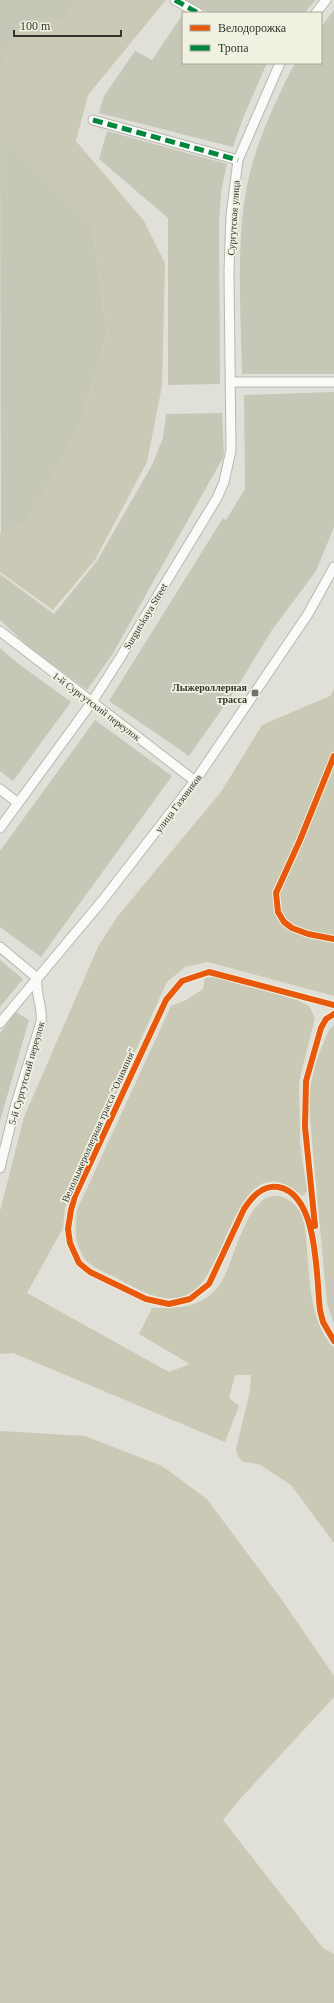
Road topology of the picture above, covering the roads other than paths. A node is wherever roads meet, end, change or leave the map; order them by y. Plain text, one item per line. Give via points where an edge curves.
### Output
1 (175, 0) edge
2 (326, 0) edge
3 (196, 12) edge
4 (317, 12) edge
5 (280, 64) edge
6 (92, 120) dead end
7 (238, 160) junction
8 (231, 382) junction
9 (334, 382) edge
10 (334, 567) edge
11 (0, 631) edge
12 (92, 702) junction
13 (195, 781) junction
14 (0, 789) edge
15 (18, 803) junction
16 (0, 828) edge
17 (0, 947) edge
18 (37, 978) junction
19 (0, 1023) edge
20 (0, 1168) edge

1 - 3 street
2 - 4 street
5 - 7 street, Сургутская улица
6 - 7 street
7 - 8 street, Сургутская улица via 231,216 229,272
8 - 9 street
8 - 12 street, Surgutskaya Street via 231,450 224,482 217,498
10 - 13 street, улица Газовиков via 308,614
11 - 12 street, 1-й Сургутский переулок
12 - 13 street, 1-й Сургутский переулок
12 - 15 street, Surgutskaya Street
13 - 18 street, улица Газовиков via 102,901
14 - 15 street
15 - 16 street, Surgutskaya Street
17 - 18 street
18 - 19 street, улица Газовиков
18 - 20 street, 5-й Сургутский переулок via 36,994 42,1014 41,1022 15,1107

